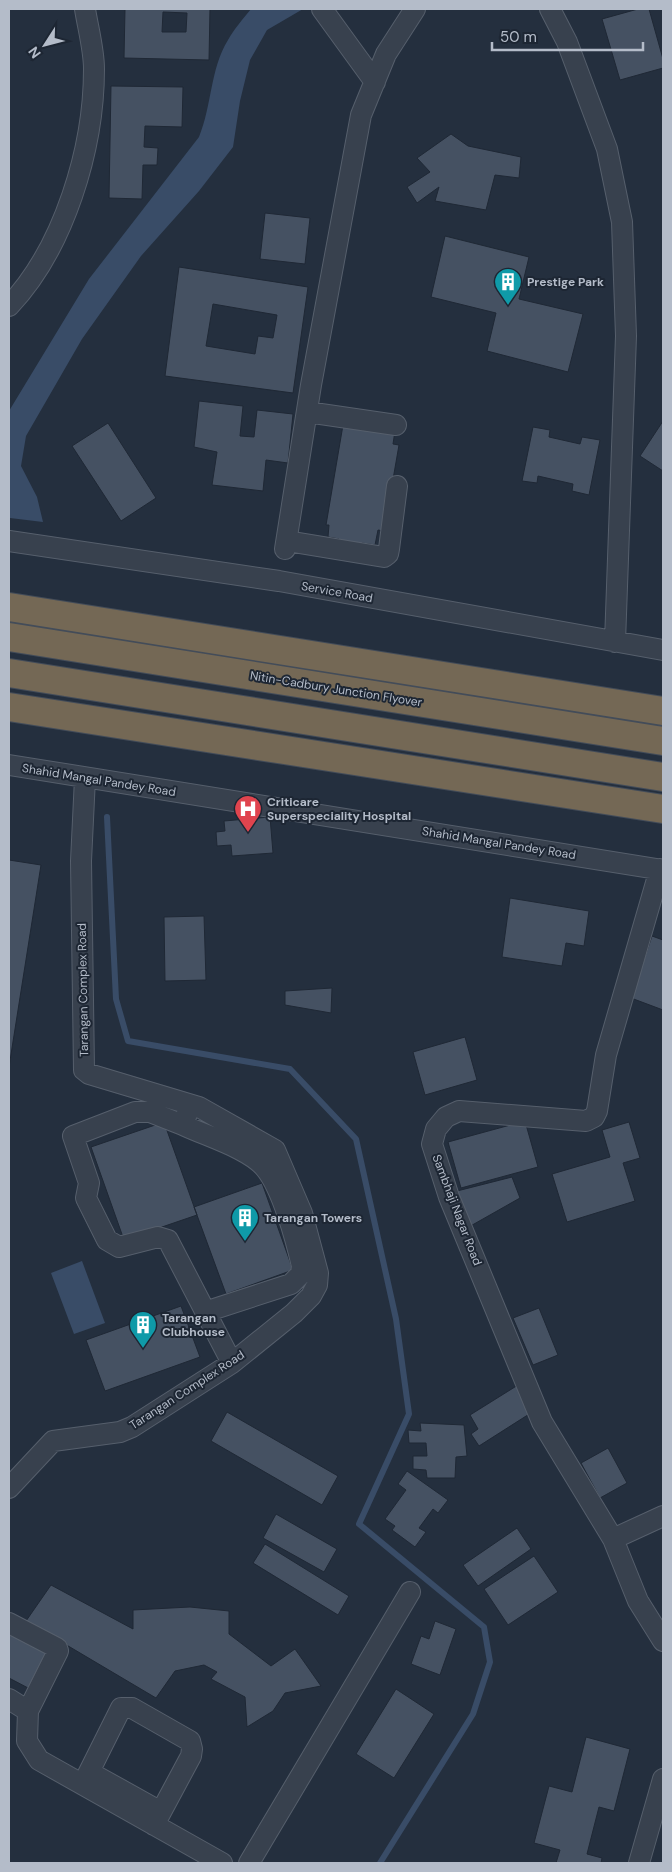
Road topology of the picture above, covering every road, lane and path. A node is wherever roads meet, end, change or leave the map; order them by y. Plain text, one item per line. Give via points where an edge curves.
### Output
1 (84, 9) edge
2 (322, 9) edge
3 (415, 9) edge
4 (550, 9) edge
5 (375, 82) junction
6 (9, 306) edge
7 (307, 412) junction
8 (396, 425) dead end
9 (397, 486) dead end
10 (9, 541) edge
11 (9, 607) edge
12 (9, 637) edge
13 (615, 642) junction
14 (663, 650) edge
15 (9, 673) edge
16 (9, 707) edge
17 (663, 711) edge
18 (663, 741) edge
19 (9, 765) edge
20 (663, 777) edge
21 (85, 778) junction
22 (663, 810) edge
23 (662, 869) edge
24 (190, 1105) junction
25 (183, 1125) junction
26 (205, 1312) junction
27 (232, 1363) junction
28 (9, 1488) edge
29 (663, 1516) edge
30 (613, 1539) junction
31 (410, 1592) dead end
32 (9, 1622) edge
33 (663, 1641) edge
34 (9, 1699) edge
35 (28, 1711) junction
36 (86, 1778) junction
37 (663, 1779) edge
38 (157, 1818) junction
39 (222, 1863) edge
40 (249, 1863) edge
41 (639, 1863) edge

1 - 6 street via 94,68 85,148 66,216 44,257
2 - 5 street
3 - 5 street via 386,54
4 - 13 street via 607,149 622,222 626,336
5 - 7 street via 361,115
7 - 8 street
7 - 9 street via 286,545 384,557 389,549
10 - 13 street, Service Road via 279,581
11 - 17 highway
12 - 18 highway, Nitin-Cadbury Junction Flyover
13 - 14 street, Service Road
15 - 20 highway
16 - 22 highway
19 - 21 street, Shahid Mangal Pandey Road
21 - 23 street, Shahid Mangal Pandey Road
21 - 24 street, Tarangan Complex Road via 81,861 84,1070
23 - 30 street, Sambhaji Nagar Road via 606,1055 594,1117 586,1121 459,1111 446,1117 436,1128 432,1144 449,1197 542,1422
24 - 25 street
24 - 27 street, Tarangan Complex Road via 241,1129 275,1150 302,1212 318,1273 317,1285 304,1304
25 - 26 street via 245,1153 265,1167 278,1189 302,1266 301,1274 291,1284
25 - 26 street via 150,1112 135,1112 73,1136 88,1183 86,1198 110,1243 119,1247 158,1237 168,1240
26 - 27 street
27 - 28 street, Tarangan Complex Road via 132,1428 53,1441
29 - 30 street
30 - 33 street, Sambhaji Nagar Road via 638,1601
31 - 40 street
32 - 35 street via 58,1651
34 - 35 street
35 - 36 street via 27,1741 39,1760
36 - 38 street
36 - 38 street via 121,1708 132,1708 190,1741 192,1749
37 - 41 street
38 - 39 street

